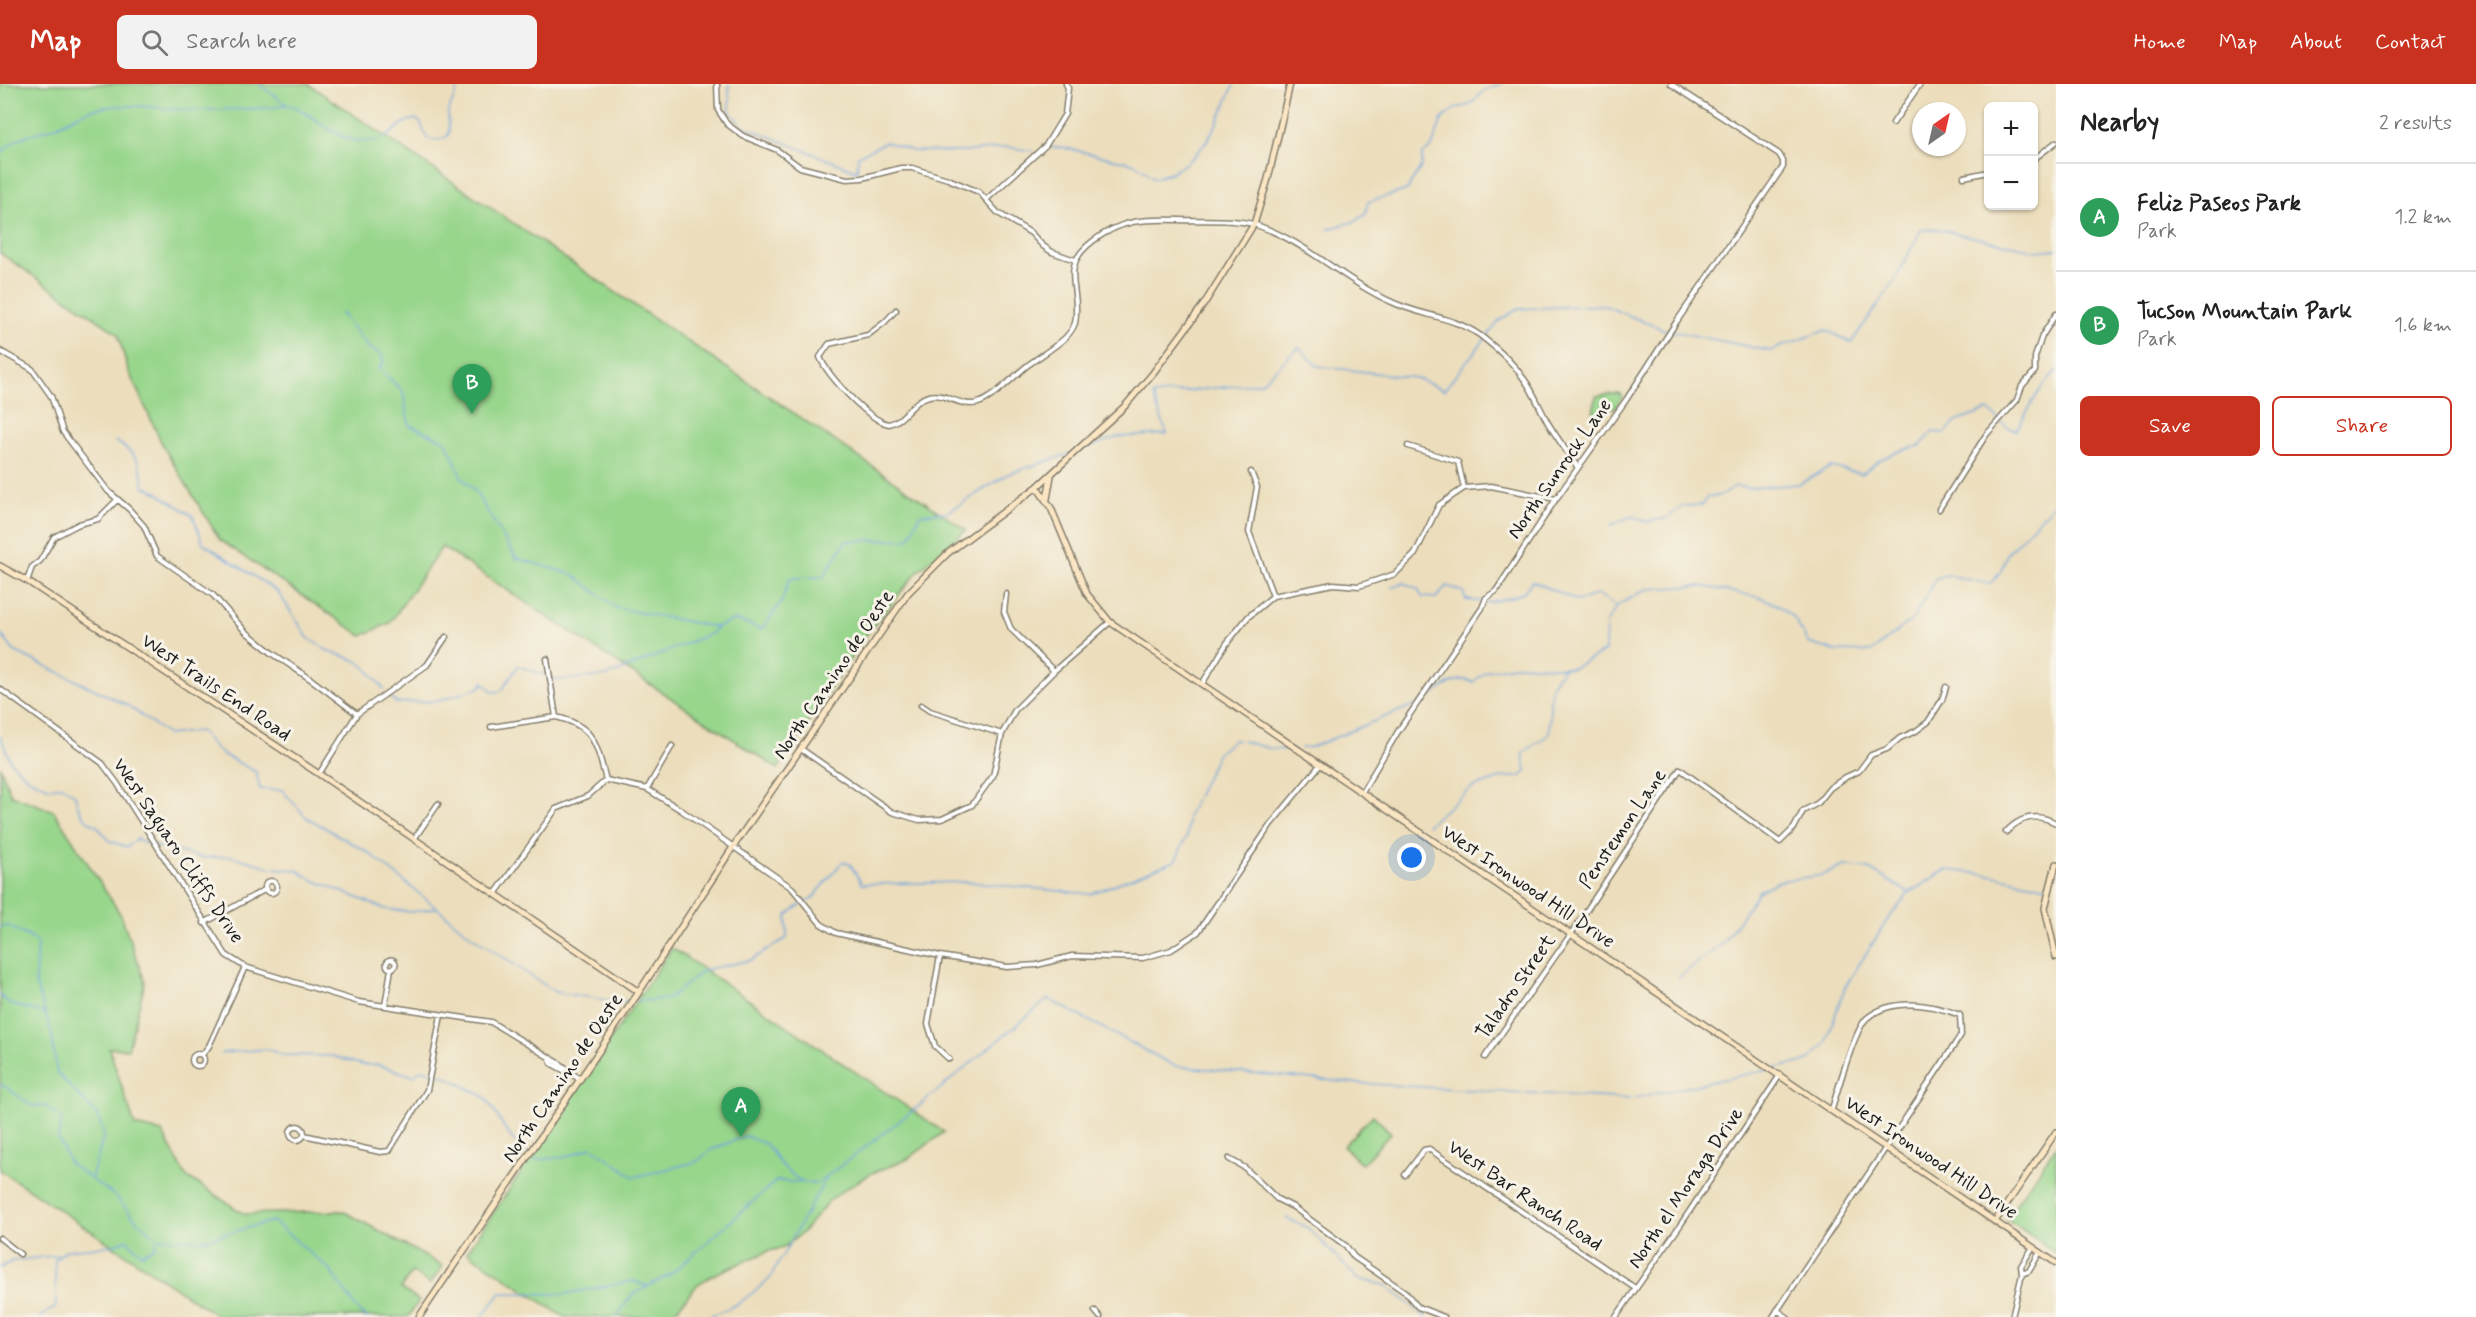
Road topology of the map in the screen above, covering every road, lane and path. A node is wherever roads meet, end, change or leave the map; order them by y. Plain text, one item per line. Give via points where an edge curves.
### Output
1 (717, 84) edge
2 (1066, 84) edge
3 (1290, 84) edge
4 (1671, 84) edge
5 (1920, 84) edge
6 (1893, 123) dead end
7 (2056, 142) edge
8 (2038, 156) edge
9 (1984, 173) edge
10 (1964, 177) dead end
11 (987, 199) junction
12 (1254, 224) junction
13 (1075, 260) junction
14 (896, 310) dead end
15 (2056, 314) edge
16 (0, 351) edge
17 (1408, 446) dead end
18 (1578, 468) junction
19 (1251, 472) dead end
20 (1052, 473) junction
21 (1037, 487) junction
22 (1464, 488) junction
23 (1556, 498) junction
24 (117, 500) junction
25 (1048, 504) junction
26 (1939, 509) dead end
27 (0, 566) edge
28 (27, 581) junction
29 (1006, 594) dead end
30 (1273, 596) junction
31 (1110, 622) junction
32 (446, 638) dead end
33 (547, 659) dead end
34 (1054, 670) junction
35 (1201, 685) junction
36 (1946, 687) dead end
37 (0, 689) edge
38 (921, 705) dead end
39 (357, 714) junction
40 (556, 717) junction
41 (491, 727) dead end
42 (1002, 734) junction
43 (672, 746) dead end
44 (801, 749) junction
45 (1320, 765) junction
46 (319, 774) junction
47 (606, 780) junction
48 (647, 789) junction
49 (1361, 793) junction
50 (438, 804) dead end
51 (2056, 823) edge
52 (2006, 832) dead end
53 (414, 839) junction
54 (734, 847) junction
55 (2056, 864) edge
56 (266, 890) dead end
57 (495, 894) junction
58 (204, 923) junction
59 (1571, 934) junction
60 (940, 956) junction
61 (2056, 957) edge
62 (245, 967) junction
63 (391, 969) dead end
64 (639, 992) junction
65 (385, 1006) junction
66 (441, 1015) junction
67 (202, 1055) dead end
68 (1485, 1058) dead end
69 (949, 1059) dead end
70 (1780, 1075) junction
71 (580, 1079) junction
72 (1832, 1109) junction
73 (2056, 1132) edge
74 (304, 1134) dead end
75 (1887, 1147) junction
76 (1229, 1158) dead end
77 (1405, 1175) dead end
78 (1996, 1221) junction
79 (0, 1238) edge
80 (2033, 1246) junction
81 (2040, 1252) junction
82 (20, 1254) dead end
83 (2056, 1263) edge
84 (2022, 1274) junction
85 (1635, 1288) junction
86 (1777, 1310) junction
87 (1095, 1311) dead end
88 (419, 1317) edge
89 (1100, 1317) edge
90 (1444, 1317) edge
91 (1616, 1317) edge
92 (1773, 1317) edge
93 (1787, 1317) edge
94 (2012, 1317) edge

1 - 11 street via 718,110 727,124 800,167 848,179 912,168 963,184
2 - 11 street via 1065,114 1046,145
3 - 12 street, North Camino de Oeste
4 - 18 street, North Sunrock Lane via 1779,154 1783,161 1779,173
5 - 6 street
7 - 8 street
9 - 10 street
11 - 13 street via 998,213 1031,233 1043,246
12 - 13 street via 1133,221 1094,240
12 - 18 street via 1313,254 1363,288 1396,304 1465,326 1484,338 1525,380
12 - 20 street, North Camino de Oeste via 1217,285 1141,389
13 - 14 street via 1071,280 1075,323 1063,340 984,401 966,404 928,396 894,423 879,420 846,392 820,357 829,344 860,340 877,330
15 - 26 street via 2042,336 2034,371 2017,400 1986,435
16 - 24 street via 32,369 51,396 63,432
17 - 22 street via 1458,462
18 - 23 street, North Sunrock Lane
19 - 30 street via 1257,487 1249,532
20 - 21 street, North Camino de Oeste
20 - 25 street via 1046,494
21 - 25 street, West Ironwood Hill Drive
21 - 44 street, North Camino de Oeste via 948,553 908,593
22 - 23 street via 1491,486
22 - 30 street via 1439,505 1415,554 1395,574 1359,586 1333,584
23 - 49 street, North Sunrock Lane via 1496,591 1486,598
24 - 28 street via 98,519 54,537 32,567
24 - 39 street via 144,526 157,556 213,595 245,631 272,653
25 - 31 street, West Ironwood Hill Drive via 1087,594
27 - 28 street, West Trails End Road
28 - 46 street, West Trails End Road
29 - 34 street via 1004,612 1011,629
30 - 35 street via 1248,617
31 - 34 street
31 - 35 street, West Ironwood Hill Drive
32 - 39 street via 427,665
33 - 40 street
34 - 42 street via 1015,710
35 - 45 street, West Ironwood Hill Drive
36 - 59 street, Penstemon Lane via 1928,722 1871,755 1859,771 1830,788 1818,803 1803,812 1779,842 1680,769
37 - 58 street, West Saguaro Cliffs Drive via 102,763
38 - 42 street
39 - 46 street
40 - 41 street
40 - 47 street via 574,721 595,741
42 - 44 street via 993,776 972,805 942,819 919,820 892,812
43 - 48 street
44 - 54 street, North Camino de Oeste
45 - 49 street, West Ironwood Hill Drive
45 - 60 street via 1271,824 1198,932 1171,950 1143,958 1072,956 1037,965 1007,967
46 - 53 street, West Trails End Road
47 - 48 street
47 - 57 street via 588,796 556,809
48 - 54 street
49 - 59 street, West Ironwood Hill Drive
50 - 53 street
51 - 52 street via 2037,816 2013,825
53 - 57 street, West Trails End Road
54 - 60 street via 792,888 821,924 836,933
54 - 64 street, North Camino de Oeste
55 - 61 street via 2045,908
56 - 58 street
57 - 64 street, West Trails End Road
58 - 62 street, West Saguaro Cliffs Drive via 226,954
59 - 68 street, Taladro Street
59 - 70 street, West Ironwood Hill Drive
60 - 69 street via 927,1024 934,1046
62 - 65 street, West Saguaro Cliffs Drive via 359,1002
62 - 67 street
63 - 65 street
64 - 71 street, North Camino de Oeste
65 - 66 street, West Saguaro Cliffs Drive
66 - 71 street, West Saguaro Cliffs Drive via 491,1022
66 - 74 street via 427,1090 388,1155
70 - 72 street, West Ironwood Hill Drive
70 - 85 street, North el Moraga Drive
71 - 88 street, North Camino de Oeste
72 - 75 street, West Ironwood Hill Drive
72 - 75 street via 1845,1064 1865,1019 1894,1004 1939,1007 1960,1015 1961,1035
73 - 78 street
75 - 78 street, West Ironwood Hill Drive
75 - 86 street
76 - 90 street via 1277,1199 1405,1292 1418,1307
77 - 85 street, West Bar Ranch Road via 1424,1150 1430,1149
78 - 80 street, West Ironwood Hill Drive
79 - 82 street
80 - 81 street, West Ironwood Hill Drive
80 - 84 street via 2021,1266
81 - 83 street, West Ironwood Hill Drive
81 - 84 street via 2030,1271
84 - 94 street
85 - 91 street, North el Moraga Drive
86 - 92 street
86 - 93 street
87 - 89 street

